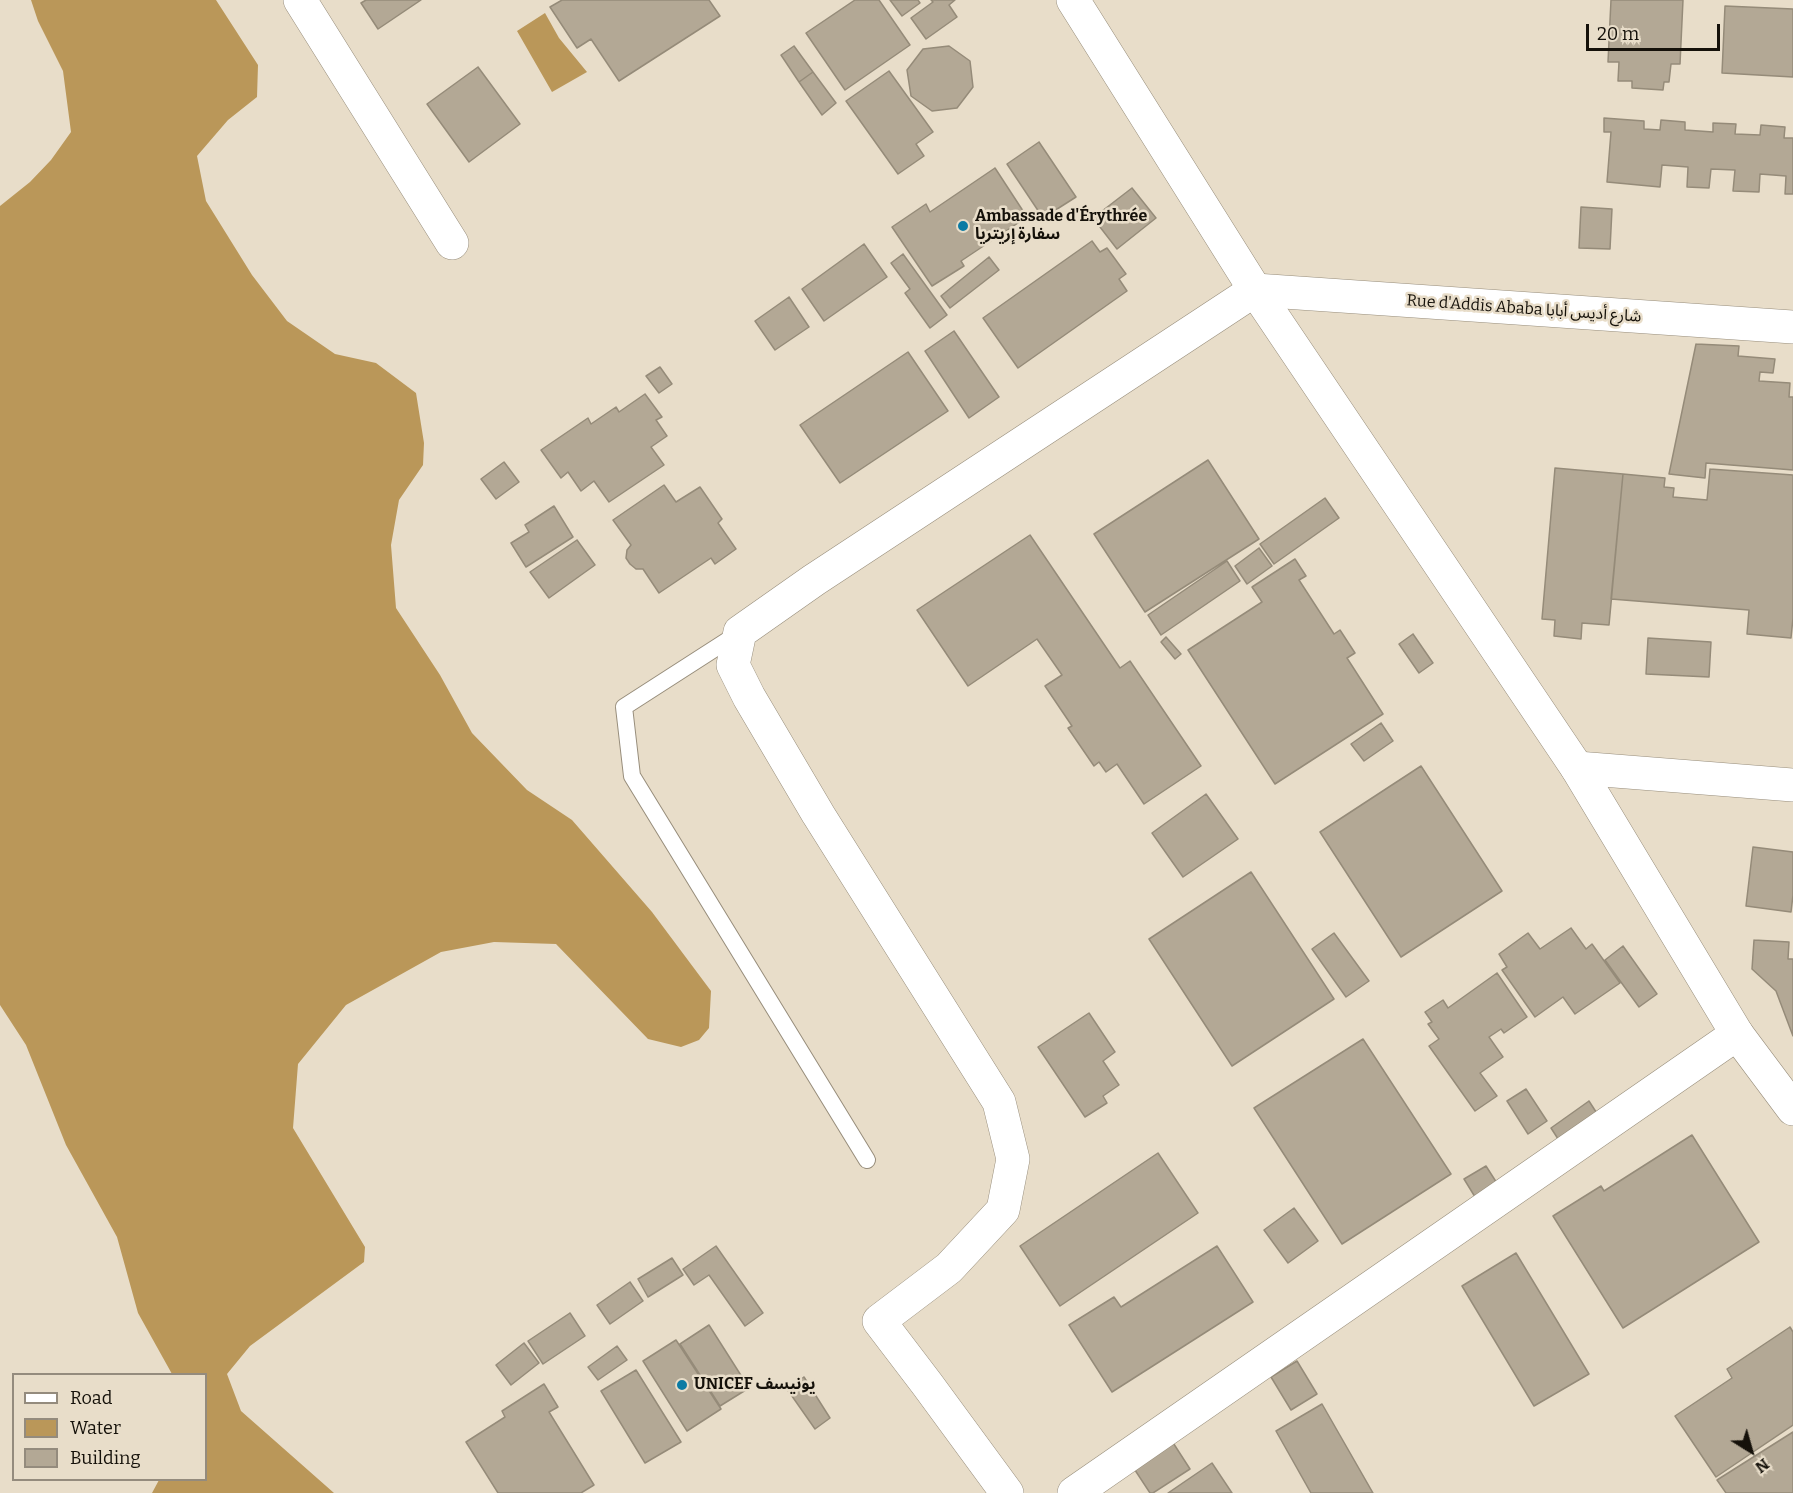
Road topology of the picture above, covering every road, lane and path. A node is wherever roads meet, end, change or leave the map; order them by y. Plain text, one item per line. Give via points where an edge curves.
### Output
1 (300, 0) edge
2 (1073, 0) edge
3 (452, 243) dead end
4 (1255, 290) junction
5 (1793, 327) edge
6 (740, 632) junction
7 (1577, 768) junction
8 (1793, 785) edge
9 (1737, 1034) junction
10 (1793, 1109) edge
11 (867, 1160) dead end
12 (1007, 1493) edge
13 (1074, 1493) edge

1 - 3 street
2 - 4 street
4 - 5 street, Rue d'Addis Ababa شارع أديس أبابا
4 - 6 street
4 - 7 street
6 - 11 lane via 624,707 632,776
6 - 12 street via 733,664 749,697 999,1102 1012,1159 1003,1210 949,1268 879,1321
7 - 8 street
7 - 9 street
9 - 10 street
9 - 13 street

